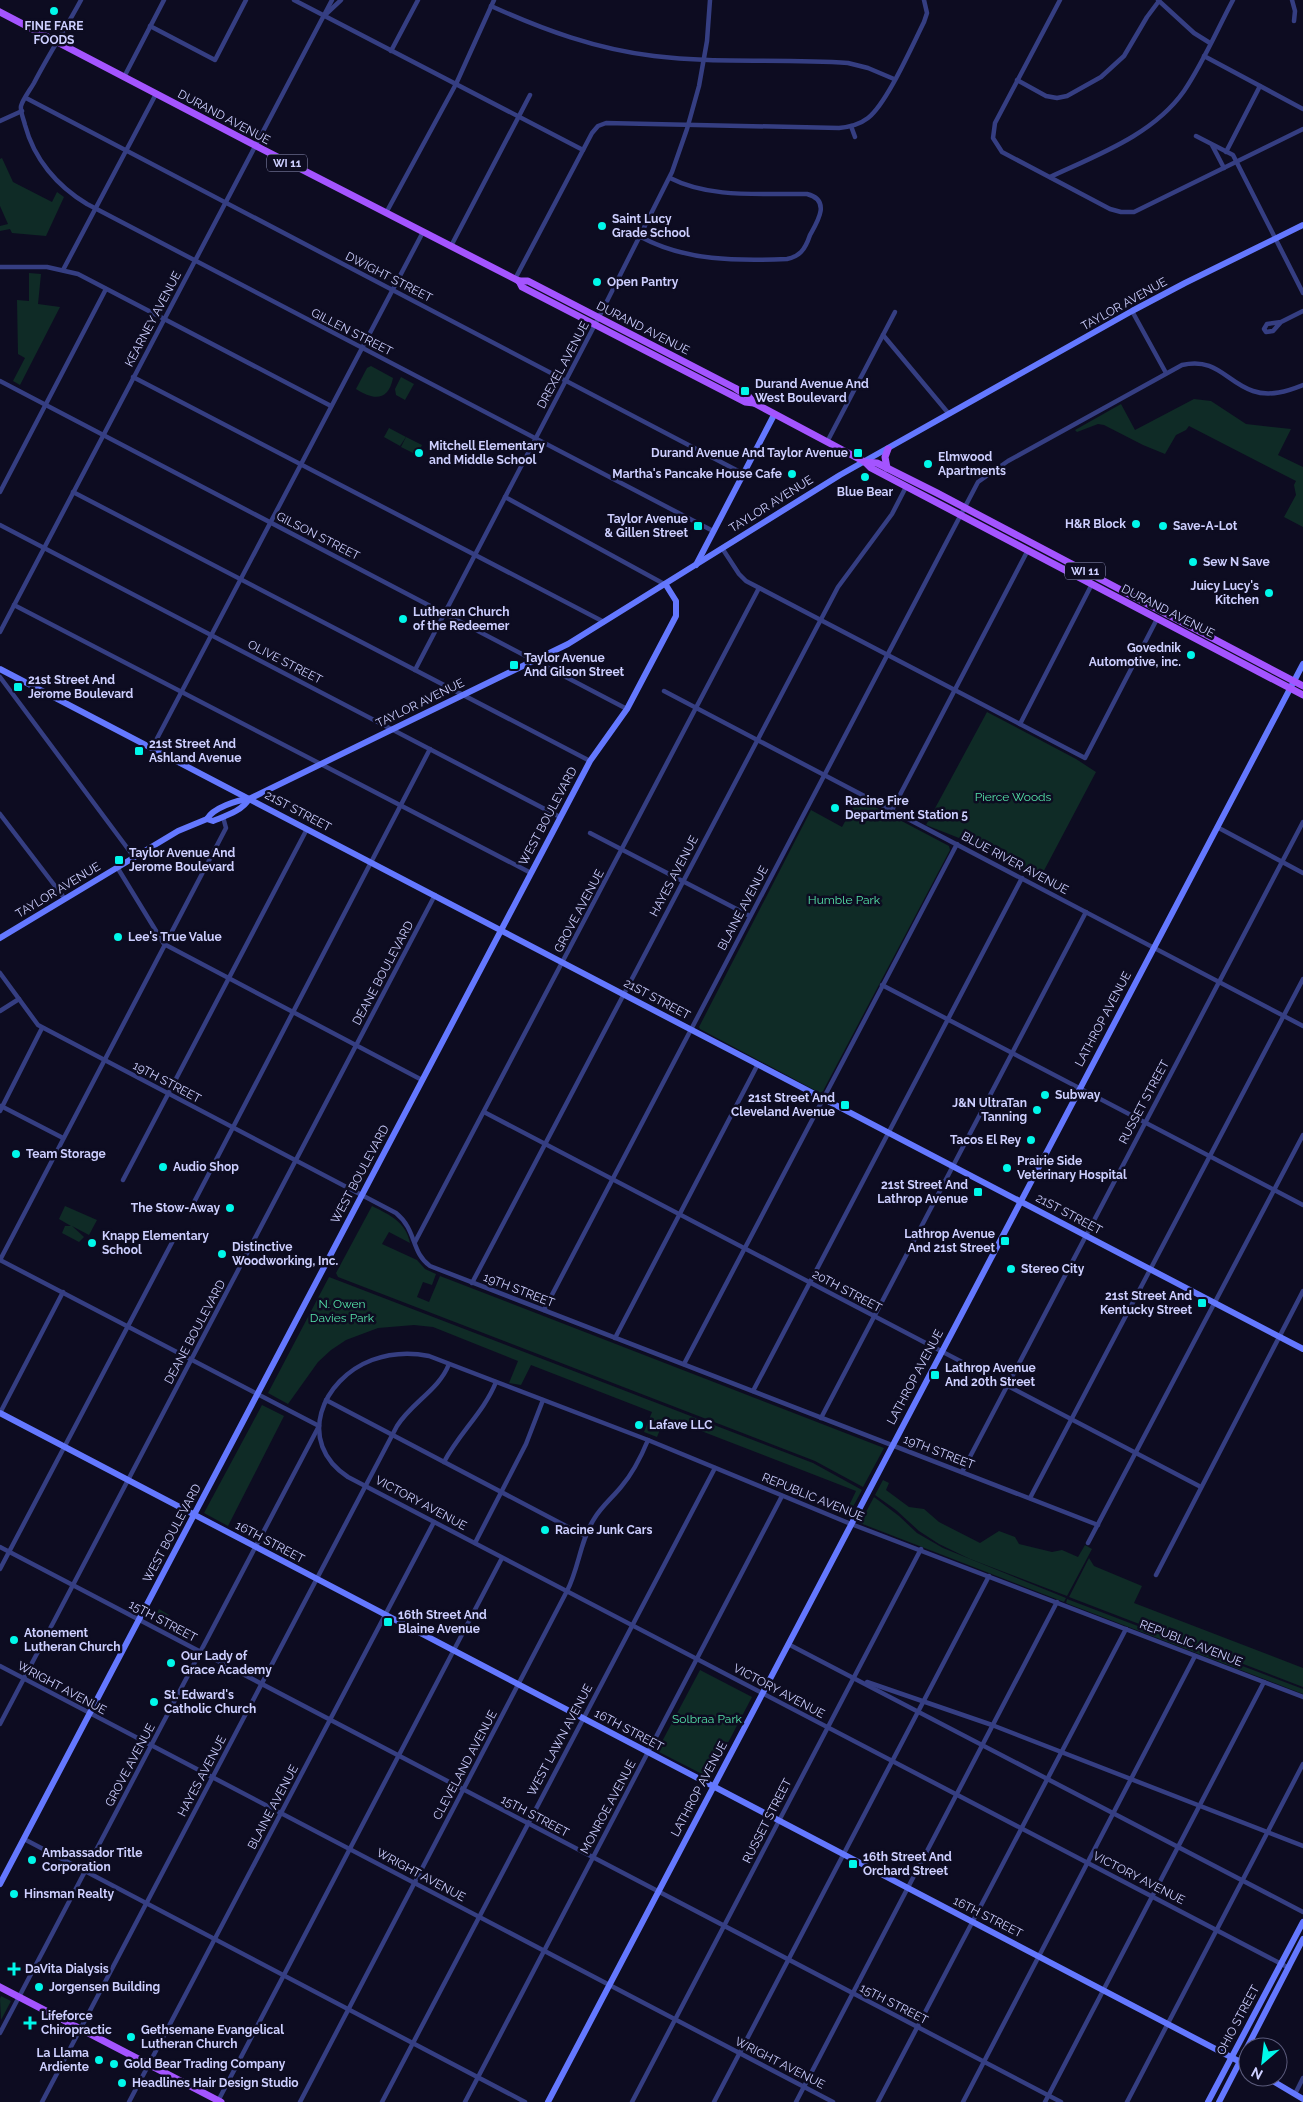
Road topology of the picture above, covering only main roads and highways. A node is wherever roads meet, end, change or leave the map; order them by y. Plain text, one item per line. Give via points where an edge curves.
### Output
1 (0, 12) edge
2 (888, 449) road end
3 (865, 462) junction
4 (887, 468) junction
5 (1303, 686) edge
6 (1303, 696) edge
7 (0, 1987) edge
8 (219, 2101) edge

1 - 3 main road, DURAND AVENUE / WI 11 via 423,232 517,280 526,280 597,321 735,388 754,403
2 - 4 main road via 885,457
3 - 4 main road, DURAND AVENUE / WI 11
3 - 6 main road, DURAND AVENUE / WI 11 via 906,487
4 - 5 main road, DURAND AVENUE / WI 11
7 - 8 main road

